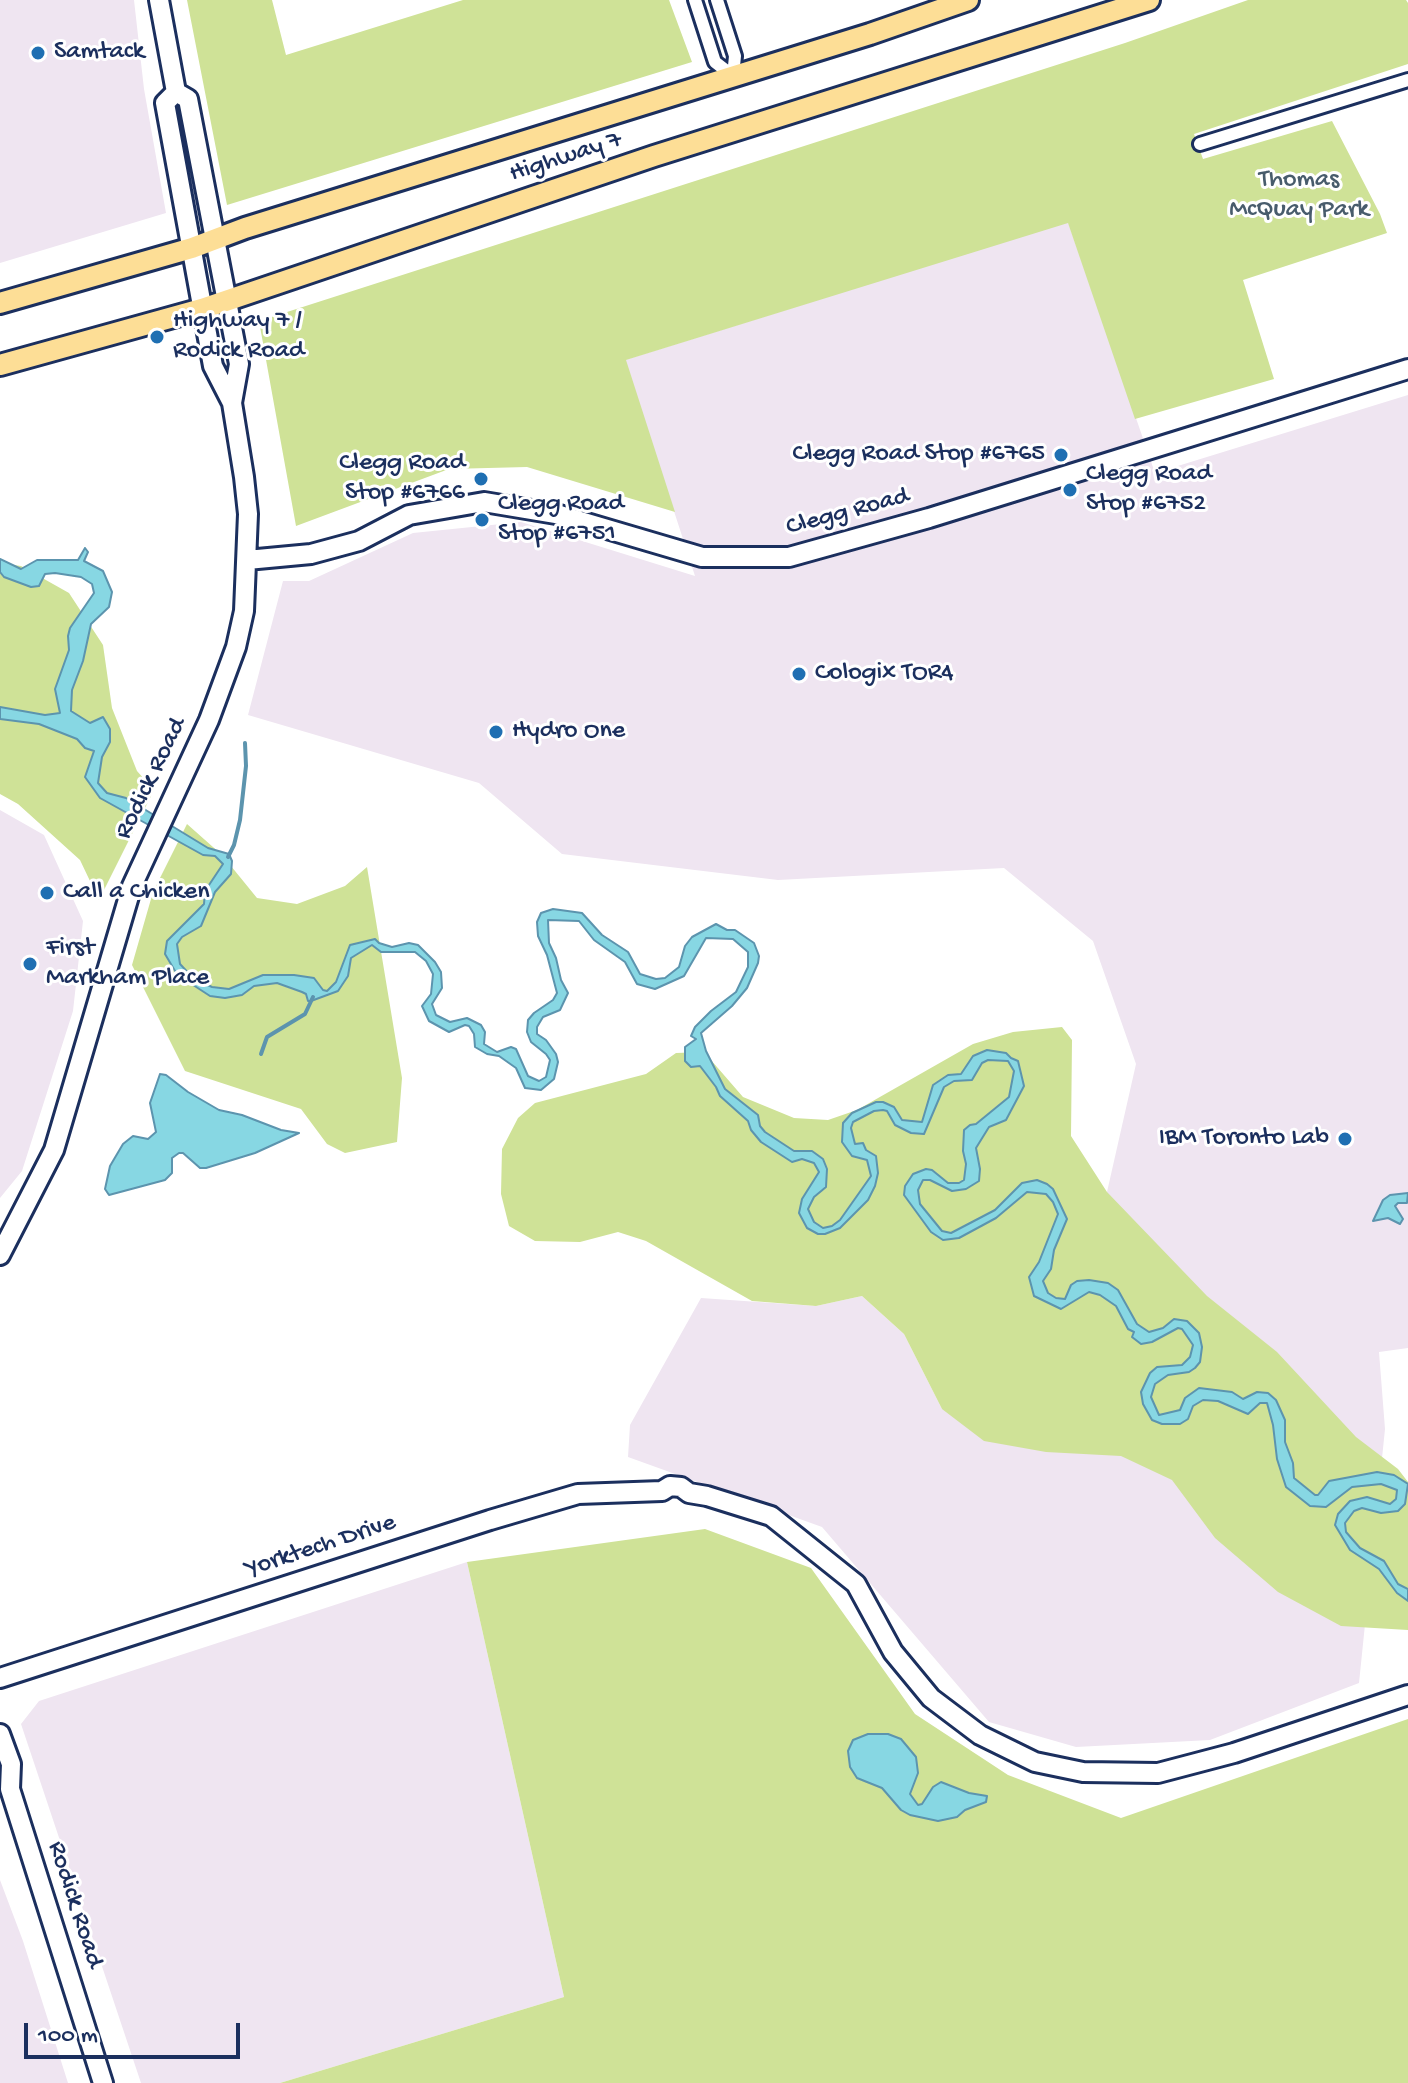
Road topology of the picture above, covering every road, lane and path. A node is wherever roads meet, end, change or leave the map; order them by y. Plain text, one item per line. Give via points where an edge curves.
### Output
1 (159, 0) edge
2 (695, 0) edge
3 (717, 0) edge
4 (968, 0) edge
5 (1149, 0) edge
6 (733, 76) junction
7 (1408, 80) edge
8 (176, 92) junction
9 (1200, 144) dead end
10 (215, 239) junction
11 (192, 248) junction
12 (226, 300) junction
13 (0, 303) edge
14 (202, 309) junction
15 (0, 365) edge
16 (1408, 369) edge
17 (232, 403) junction
18 (247, 560) junction
19 (0, 1255) edge
20 (0, 1678) edge
21 (1408, 1695) edge
22 (0, 1734) edge
23 (5, 1784) edge
24 (103, 2083) edge

1 - 8 street, Rodick Road
2 - 6 street via 715,62
3 - 6 street via 735,56
4 - 6 main road, Highway 7
5 - 12 main road, Highway 7 via 654,156
6 - 10 main road, Highway 7
7 - 9 street
8 - 10 street, Rodick Road via 188,99
8 - 11 street, Rodick Road via 165,103
10 - 11 main road, Highway 7
10 - 12 street, Rodick Road
11 - 13 main road, Highway 7
11 - 14 street, Rodick Road
12 - 14 main road, Highway 7
12 - 17 street, Rodick Road via 239,364
14 - 15 main road, Highway 7
14 - 17 street, Rodick Road via 213,366
16 - 18 street, Clegg Road via 789,557 702,557 556,514 484,502 409,515 359,541 311,554
17 - 18 street, Rodick Road via 245,489
18 - 19 street, Rodick Road via 236,647 202,735 139,865 54,1150
20 - 21 street, Yorktech Drive via 578,1494 662,1491 682,1498 689,1493 771,1516 856,1584 893,1652 931,1698 980,1735 1035,1762 1083,1772 1158,1773
22 - 23 street, Rodick Road via 11,1764
23 - 24 street, Rodick Road

